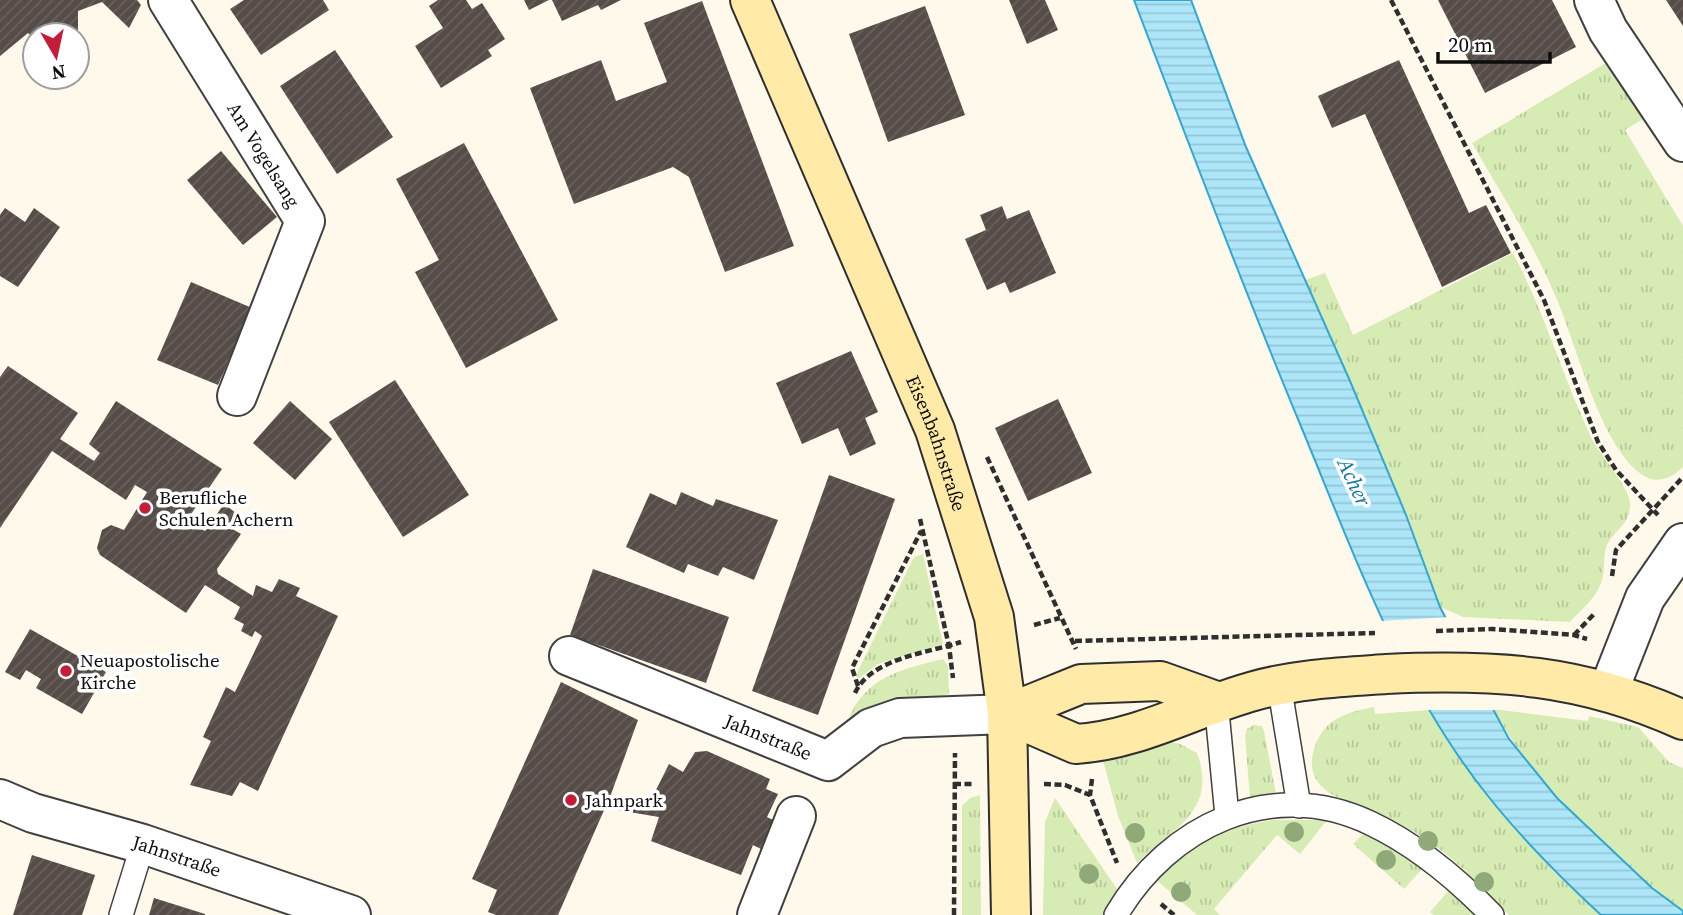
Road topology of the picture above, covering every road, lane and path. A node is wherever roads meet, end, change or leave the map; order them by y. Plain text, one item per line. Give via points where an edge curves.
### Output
1 (168, 0) edge
2 (750, 0) edge
3 (1391, 0) edge
4 (1594, 0) edge
5 (1683, 142) edge
6 (237, 396) dead end
7 (935, 430) junction
8 (922, 530) dead end
9 (1671, 530) edge
10 (1060, 618) dead end
11 (1357, 634) dead end
12 (1075, 641) dead end
13 (569, 656) dead end
14 (1279, 684) junction
15 (858, 686) dead end
16 (1608, 692) junction
17 (1216, 701) junction
18 (1007, 714) junction
19 (1683, 720) edge
20 (954, 784) dead end
21 (0, 799) edge
22 (1298, 806) junction
23 (796, 816) dead end
24 (1227, 816) junction
25 (143, 844) junction
26 (121, 915) edge
27 (351, 915) edge
28 (757, 915) edge
29 (954, 915) edge
30 (1011, 915) edge
31 (1116, 915) edge
32 (1492, 915) edge

1 - 6 street, Am Vogelsang via 305,221
2 - 7 street, Eisenbahnstraße
3 - 9 path via 1544,300 1598,442 1616,470
4 - 5 street via 1608,30
7 - 10 path via 985,454
7 - 18 street, Eisenbahnstraße via 993,617
8 - 15 path via 852,668
9 - 16 street
11 - 12 path
13 - 18 street, Jahnstraße via 828,761 871,728 900,718
14 - 16 street via 1473,670
14 - 17 street
14 - 22 lane
16 - 19 street
17 - 18 street via 1160,681 1081,684
17 - 18 street via 1159,726 1076,744
17 - 24 lane
18 - 30 street, Eisenbahnstraße
20 - 29 path
21 - 25 street, Jahnstraße
22 - 24 lane
22 - 32 lane via 1350,815 1397,837 1459,881
23 - 28 street
24 - 31 lane via 1164,853 1136,883
25 - 26 lane
25 - 27 street, Jahnstraße

